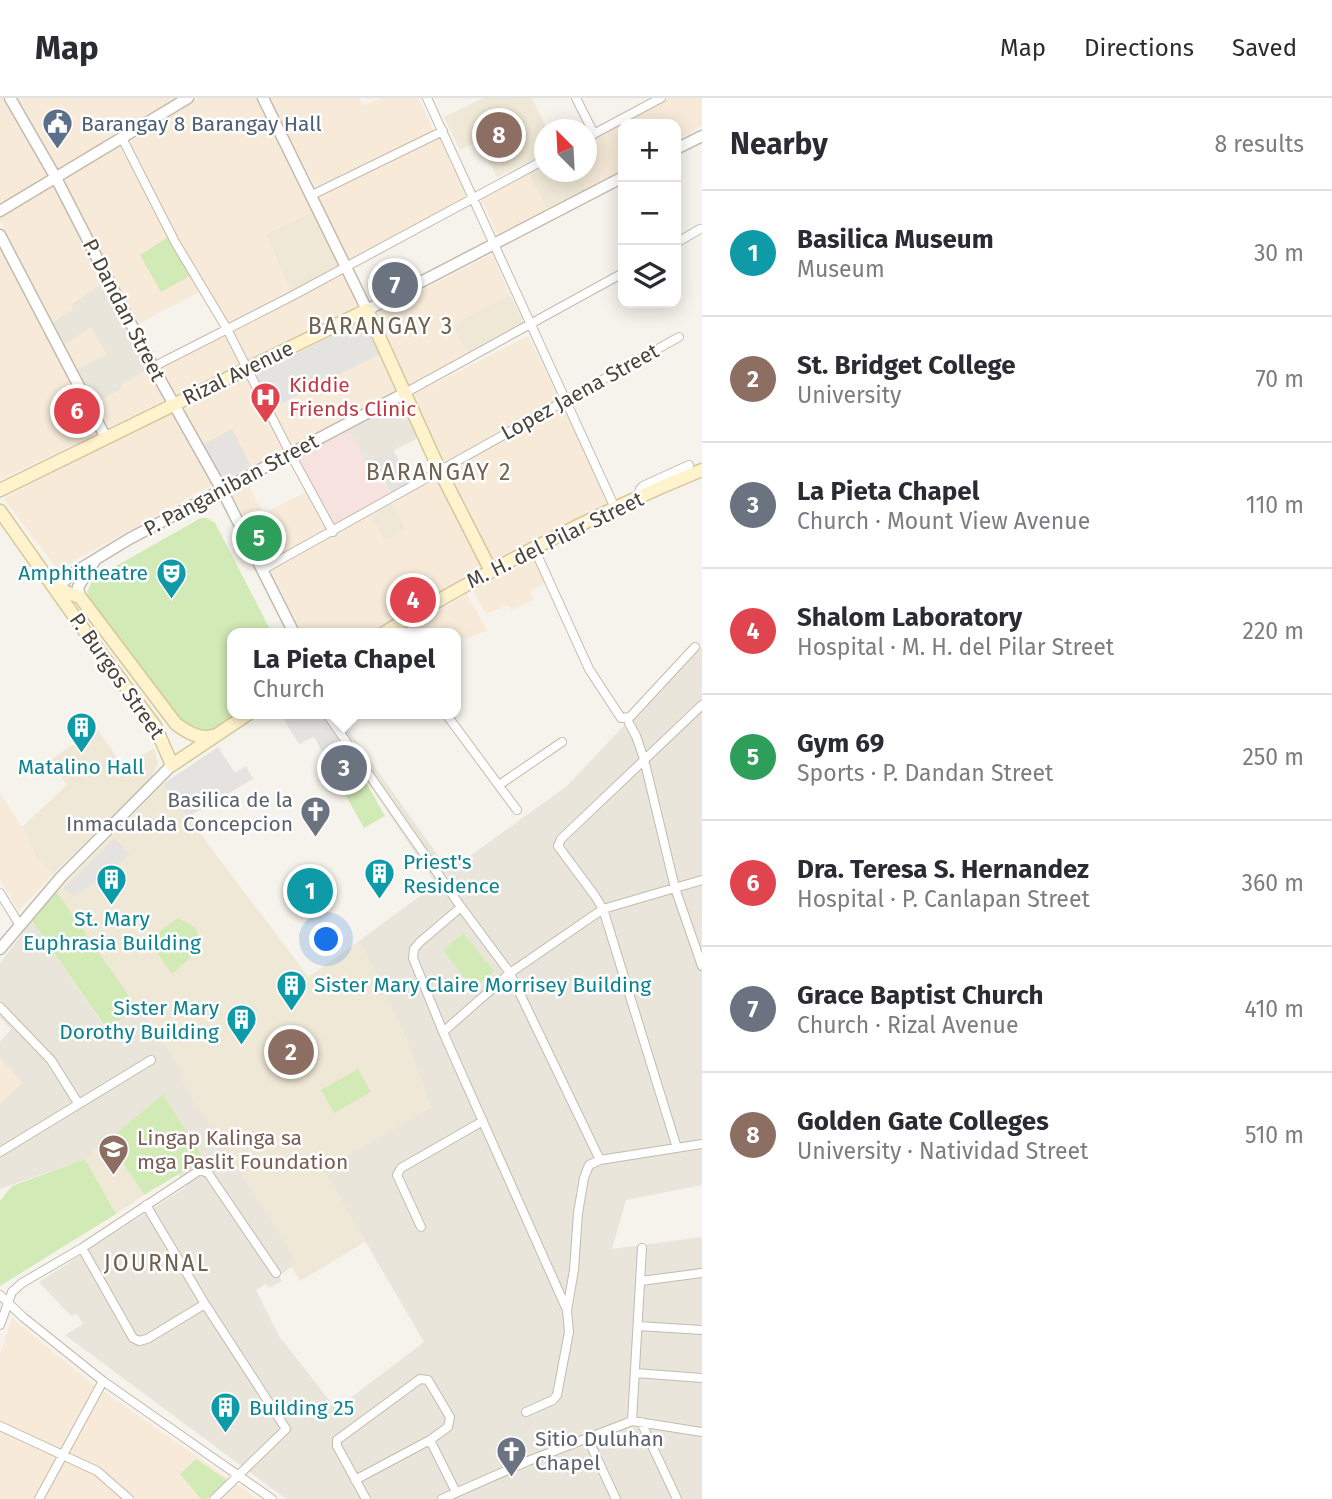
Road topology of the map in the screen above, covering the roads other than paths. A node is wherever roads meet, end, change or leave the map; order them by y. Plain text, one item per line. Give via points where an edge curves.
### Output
1 (10, 98) edge
2 (188, 98) edge
3 (263, 98) edge
4 (427, 98) edge
5 (576, 98) edge
6 (661, 98) edge
7 (584, 119) edge
8 (443, 131) junction
9 (597, 132) edge
10 (702, 136) edge
11 (122, 138) junction
12 (681, 146) edge
13 (534, 165) edge
14 (55, 178) junction
15 (618, 180) edge
16 (313, 195) junction
17 (473, 199) junction
18 (0, 211) edge
19 (700, 229) edge
20 (0, 235) edge
21 (681, 240) edge
22 (494, 244) junction
23 (346, 266) junction
24 (618, 276) edge
25 (367, 310) junction
26 (530, 325) junction
27 (227, 329) junction
28 (679, 337) dead end
29 (153, 367) junction
30 (248, 369) junction
31 (405, 393) junction
32 (565, 399) junction
33 (173, 404) junction
34 (106, 438) junction
35 (290, 453) junction
36 (689, 465) dead end
37 (702, 470) edge
38 (440, 471) junction
39 (222, 489) junction
40 (0, 490) edge
41 (638, 498) junction
42 (615, 508) junction
43 (0, 511) edge
44 (333, 532) junction
45 (534, 548) junction
46 (98, 557) junction
47 (262, 570) junction
48 (491, 571) junction
49 (57, 589) junction
50 (80, 597) junction
51 (292, 628) edge
52 (393, 628) edge
53 (695, 646) dead end
54 (702, 705) edge
55 (240, 719) edge
56 (330, 719) edge
57 (450, 719) edge
58 (629, 723) dead end
59 (180, 727) junction
60 (213, 736) junction
61 (163, 739) junction
62 (562, 742) dead end
63 (644, 759) junction
64 (172, 765) junction
65 (499, 785) junction
66 (517, 810) dead end
67 (702, 880) edge
68 (675, 888) junction
69 (0, 893) edge
70 (461, 906) junction
71 (603, 909) junction
72 (19, 924) junction
73 (0, 949) edge
74 (702, 966) edge
75 (510, 973) junction
76 (0, 1007) edge
77 (443, 1032) junction
78 (151, 1059) dead end
79 (78, 1103) junction
80 (483, 1121) junction
81 (702, 1144) edge
82 (677, 1148) junction
83 (0, 1152) edge
84 (600, 1160) junction
85 (146, 1205) junction
86 (421, 1227) dead end
87 (82, 1248) junction
88 (642, 1248) dead end
89 (276, 1273) dead end
90 (702, 1273) edge
91 (641, 1281) junction
92 (0, 1295) edge
93 (9, 1301) junction
94 (205, 1304) junction
95 (567, 1310) junction
96 (0, 1325) edge
97 (638, 1326) junction
98 (702, 1331) edge
99 (635, 1373) junction
100 (702, 1378) edge
101 (103, 1381) junction
102 (526, 1412) dead end
103 (636, 1421) junction
104 (0, 1426) edge
105 (702, 1432) edge
106 (588, 1439) junction
107 (430, 1440) junction
108 (65, 1454) junction
109 (241, 1476) junction
110 (355, 1480) junction
111 (456, 1492) junction
112 (39, 1499) edge
113 (129, 1499) edge
114 (214, 1499) edge
115 (272, 1499) edge
116 (366, 1499) edge
117 (442, 1499) edge
118 (616, 1499) edge
119 (677, 1499) edge

1 - 14 street, P. Dandan Street
2 - 11 street
3 - 16 street
4 - 8 street
5 - 7 street
6 - 9 street
8 - 16 street
8 - 17 street
10 - 12 street
11 - 14 street
11 - 27 street via 175,242
13 - 17 street
14 - 18 street
14 - 29 street, P. Dandan Street
15 - 22 street, Rizal Avenue
16 - 23 street
17 - 22 street
17 - 23 street
19 - 21 street
20 - 34 street
22 - 25 street, Rizal Avenue
22 - 26 street
23 - 25 street
23 - 27 street
24 - 26 street, P. Panganiban Street
25 - 30 main road, Rizal Avenue
25 - 31 main road
26 - 31 street, P. Panganiban Street
26 - 32 street
27 - 29 street
27 - 30 street
28 - 32 street, Lopez Jaena Street
29 - 33 street, P. Dandan Street
30 - 33 main road, Rizal Avenue
30 - 35 street
31 - 35 street, P. Panganiban Street
31 - 38 main road
32 - 38 street, Lopez Jaena Street
32 - 42 street
33 - 34 main road, Rizal Avenue
33 - 39 street, P. Dandan Street
34 - 40 main road, Rizal Avenue
35 - 39 street, P. Panganiban Street
35 - 44 street
36 - 41 street via 643,486
37 - 41 main road, M. H. del Pilar Street
38 - 44 street, Lopez Jaena Street
38 - 48 main road
39 - 46 street, P. Panganiban Street
39 - 47 street, P. Dandan Street
41 - 42 main road, M. H. del Pilar Street
42 - 45 main road, M. H. del Pilar Street
43 - 49 main road, P. Burgos Street
44 - 47 street, Lopez Jaena Street
45 - 48 main road, M. H. del Pilar Street
45 - 53 street via 589,669 621,718 630,717
46 - 49 street, P. Panganiban Street via 69,575
46 - 50 street, P. Panganiban Street via 78,587
47 - 51 street, P. Dandan Street
48 - 52 main road, M. H. del Pilar Street
49 - 50 main road, P. Burgos Street
49 - 61 main road, P. Burgos Street
50 - 59 main road, P. Burgos Street
54 - 63 street
55 - 60 main road
56 - 70 street
57 - 65 street
58 - 63 street
59 - 60 main road, P. Burgos Street via 195,735
59 - 61 main road
60 - 64 main road
61 - 64 main road, P. Burgos Street
62 - 65 street
63 - 68 street
63 - 71 street via 559,842 563,856
64 - 72 street
65 - 66 street
67 - 68 street
68 - 71 street
68 - 74 street
69 - 72 street
70 - 75 street
70 - 77 street via 414,949 413,958
71 - 75 street
71 - 82 street
72 - 73 street
75 - 77 street
75 - 84 street
76 - 79 street via 51,1060
77 - 80 street
78 - 79 street
79 - 83 street
80 - 86 street via 401,1168 397,1175
80 - 95 street
81 - 82 street
82 - 84 street
84 - 95 street via 589,1165 584,1178
85 - 87 street
85 - 89 street via 203,1170
85 - 94 street
87 - 93 street via 32,1276 12,1292
87 - 94 street via 133,1338 139,1341
88 - 91 street
90 - 91 street
91 - 97 street
92 - 93 street
93 - 96 street
93 - 101 street
94 - 109 street via 286,1429
95 - 102 street via 569,1332 557,1395
97 - 98 street
97 - 99 street
99 - 100 street
99 - 103 street
101 - 108 street
101 - 109 street
103 - 105 street
103 - 106 street
103 - 119 street
104 - 108 street
106 - 111 street
106 - 118 street
107 - 110 street
107 - 110 street via 448,1427 450,1417 424,1378 337,1440
107 - 111 street
108 - 112 street
108 - 113 street via 97,1471
109 - 114 street
109 - 115 street
110 - 116 street
111 - 117 street

